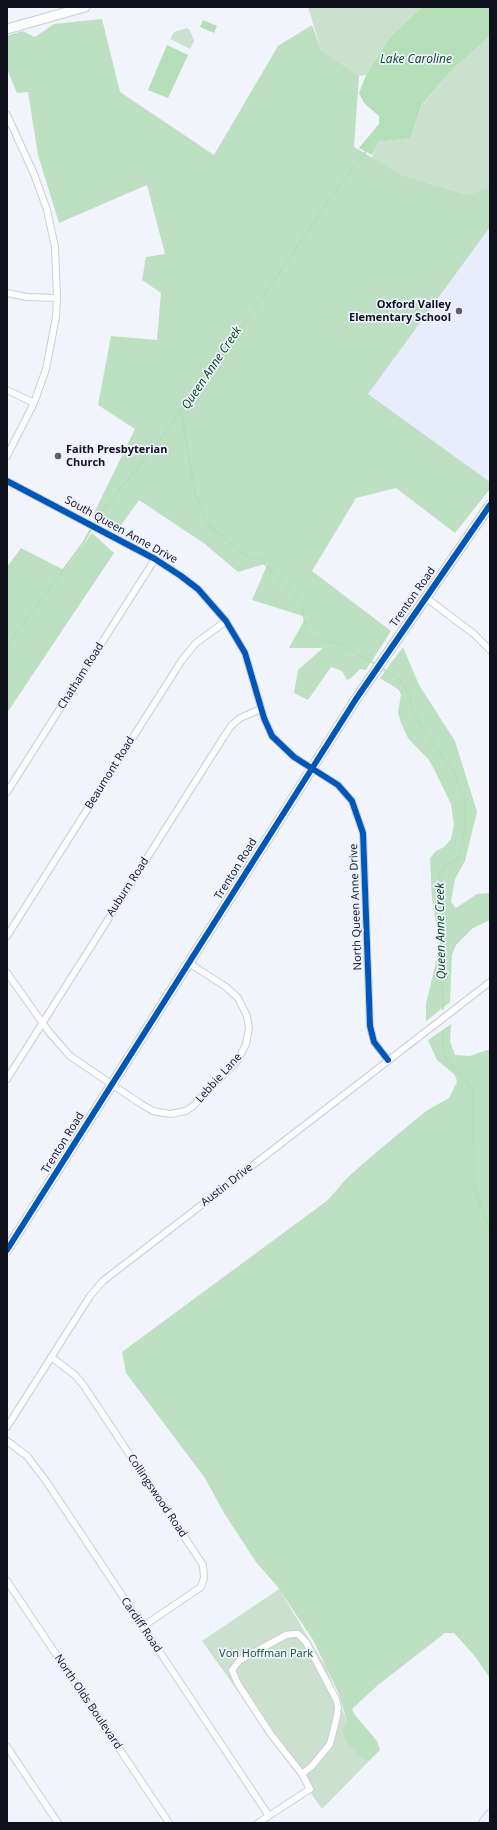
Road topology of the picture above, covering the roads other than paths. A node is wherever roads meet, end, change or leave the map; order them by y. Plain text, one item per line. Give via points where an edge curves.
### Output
1 (84, 7) edge
2 (7, 29) edge
3 (7, 115) edge
4 (7, 293) edge
5 (57, 298) junction
6 (7, 390) edge
7 (34, 403) junction
8 (7, 456) edge
9 (7, 481) edge
10 (490, 504) edge
11 (155, 559) junction
12 (425, 597) junction
13 (226, 621) junction
14 (490, 650) edge
15 (262, 709) junction
16 (312, 768) junction
17 (7, 792) edge
18 (7, 936) edge
19 (189, 963) junction
20 (7, 973) edge
21 (490, 982) edge
22 (42, 1023) junction
23 (388, 1060) junction
24 (7, 1079) edge
25 (112, 1085) junction
26 (7, 1250) edge
27 (51, 1357) junction
28 (7, 1427) edge
29 (7, 1441) edge
30 (7, 1581) edge
31 (142, 1627) junction
32 (7, 1747) edge
33 (302, 1774) junction
34 (490, 1815) edge
35 (269, 1816) junction
36 (58, 1823) edge
37 (169, 1823) edge
38 (258, 1823) edge
39 (484, 1823) edge

1 - 2 main road
3 - 5 street via 47,210 54,247
4 - 5 street
5 - 7 street via 46,369
6 - 7 street
7 - 8 street
9 - 11 street, South Queen Anne Drive
10 - 12 main road, Trenton Road
11 - 13 street, South Queen Anne Drive via 198,589
11 - 17 street, Chatham Road
12 - 14 street via 474,634
12 - 16 main road, Trenton Road
13 - 15 street, South Queen Anne Drive via 245,653
13 - 18 street, Beaumont Road via 196,643 182,660
15 - 16 street, South Queen Anne Drive via 268,729 280,745
15 - 22 street, Auburn Road via 240,718 231,726
16 - 19 main road, Trenton Road
16 - 23 street, North Queen Anne Drive via 348,795 357,810 361,824 365,858 370,1026 374,1042
19 - 25 main road, Trenton Road
19 - 25 street, Lebbie Lane via 226,987 242,1005 249,1028 246,1044 238,1060 193,1106 176,1114 153,1111
20 - 22 street, Lebbie Lane
21 - 23 street, Austin Drive
22 - 24 street, Auburn Road
22 - 25 street, Lebbie Lane via 70,1056
23 - 27 street, Austin Drive via 103,1281 90,1296
25 - 26 main road, Trenton Road
27 - 28 street, Austin Drive
27 - 31 street, Collingswood Road via 75,1375 84,1386 203,1565 204,1578 201,1587
29 - 31 street, Cardiff Road via 36,1466
30 - 37 street, North Olds Boulevard
31 - 35 street, Cardiff Road
32 - 36 street
33 - 33 street via 330,1744 338,1707 306,1642 298,1634 293,1634 286,1635 240,1660 232,1670 238,1684 270,1733
33 - 35 street via 310,1789
34 - 39 main road
35 - 38 street

